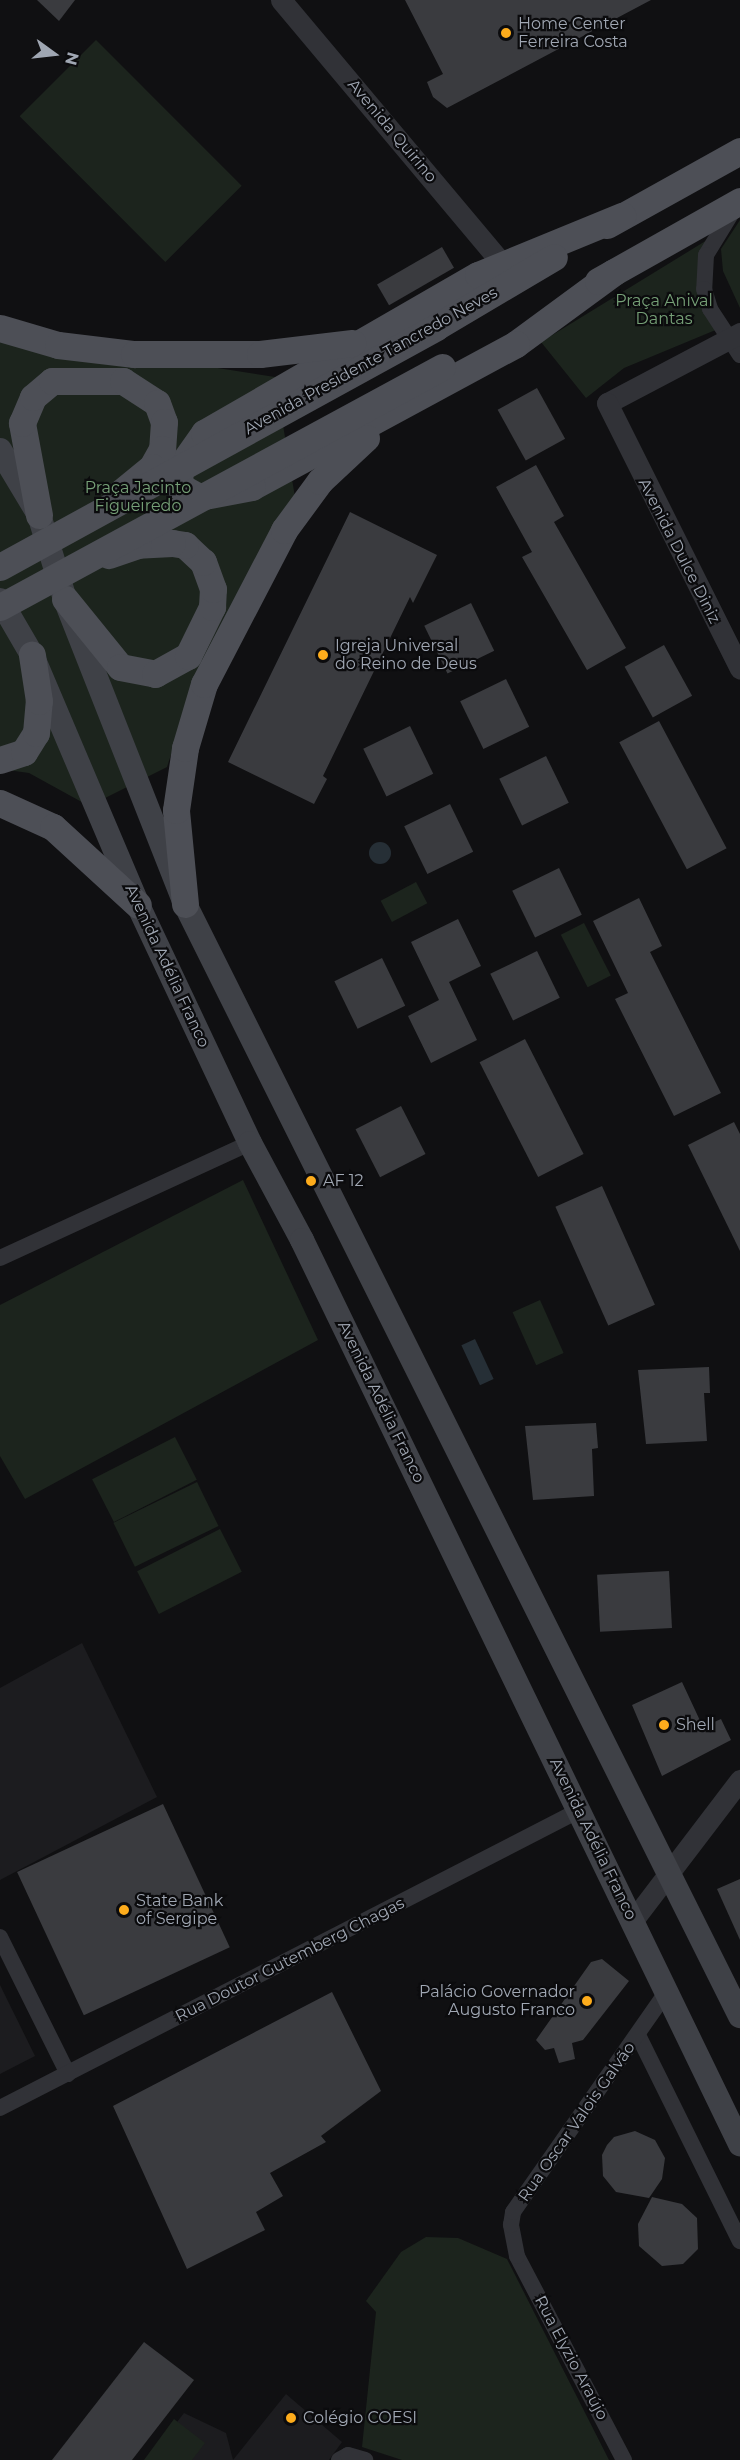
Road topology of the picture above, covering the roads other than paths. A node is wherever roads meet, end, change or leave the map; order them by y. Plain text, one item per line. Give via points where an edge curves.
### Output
1 (281, 0) edge
2 (740, 151) edge
3 (740, 202) edge
4 (622, 216) junction
5 (502, 263) junction
6 (614, 272) junction
7 (0, 328) edge
8 (365, 341) junction
9 (737, 342) edge
10 (390, 416) junction
11 (2, 457) edge
12 (99, 511) junction
13 (39, 515) junction
14 (85, 564) junction
15 (0, 567) edge
16 (65, 599) junction
17 (0, 600) edge
18 (0, 607) edge
19 (32, 655) junction
20 (739, 665) edge
21 (2, 760) edge
22 (0, 803) edge
23 (138, 904) junction
24 (185, 904) junction
25 (250, 1143) junction
26 (0, 1258) edge
27 (740, 1780) edge
28 (578, 1811) junction
29 (672, 1873) junction
30 (634, 1919) junction
31 (0, 1937) edge
32 (665, 1994) junction
33 (740, 2016) edge
34 (638, 2036) junction
35 (68, 2074) junction
36 (0, 2108) edge
37 (740, 2144) edge
38 (740, 2241) edge
39 (517, 2256) joint
40 (342, 2457) edge
41 (366, 2460) edge
42 (624, 2460) edge

1 - 5 street, Avenida Quirino
2 - 4 main road, Avenida Presidente Tancredo Neves
3 - 6 main road
3 - 9 street via 704,267 711,309
4 - 5 main road
4 - 12 main road, Avenida Presidente Tancredo Neves, bridge via 436,327
5 - 8 main road
6 - 10 main road via 516,344
6 - 14 main road, bridge
7 - 8 main road via 58,345 134,354 260,354
8 - 10 main road via 204,433 180,467 179,486 199,497 252,487
9 - 20 street, Avenida Dulce Diniz via 608,399 619,433
10 - 24 main road via 320,481 284,530 204,684 184,748 176,810
11 - 13 main road
12 - 13 main road via 158,458 164,436 161,411 150,396 123,381 52,381 33,397 22,423
12 - 15 main road, Avenida Presidente Tancredo Neves, bridge
13 - 16 main road
14 - 16 main road via 138,545 172,543 196,553 210,574 212,607 188,656 165,671 130,672 112,660
14 - 18 main road, bridge
16 - 24 main road
17 - 19 main road, Avenida Adélia Franco
19 - 21 main road via 39,701 36,733 24,752
19 - 23 main road, Avenida Adélia Franco
22 - 23 main road via 53,827
23 - 25 main road, Avenida Adélia Franco
24 - 29 main road via 492,1527
25 - 26 street
25 - 28 main road, Avenida Adélia Franco via 302,1240
27 - 29 street
28 - 30 main road, Avenida Adélia Franco
28 - 35 street, Rua Doutor Gutemberg Chagas
29 - 30 street
29 - 33 main road
30 - 32 main road, Avenida Adélia Franco
31 - 35 street
32 - 34 street, Rua Oscar Valois Galvão
32 - 37 main road, Avenida Adélia Franco
34 - 38 street
34 - 39 street, Rua Oscar Valois Galvão via 513,2212
35 - 36 street, Rua Doutor Gutemberg Chagas
39 - 42 street, Rua Elyzio Araújo
40 - 41 street

